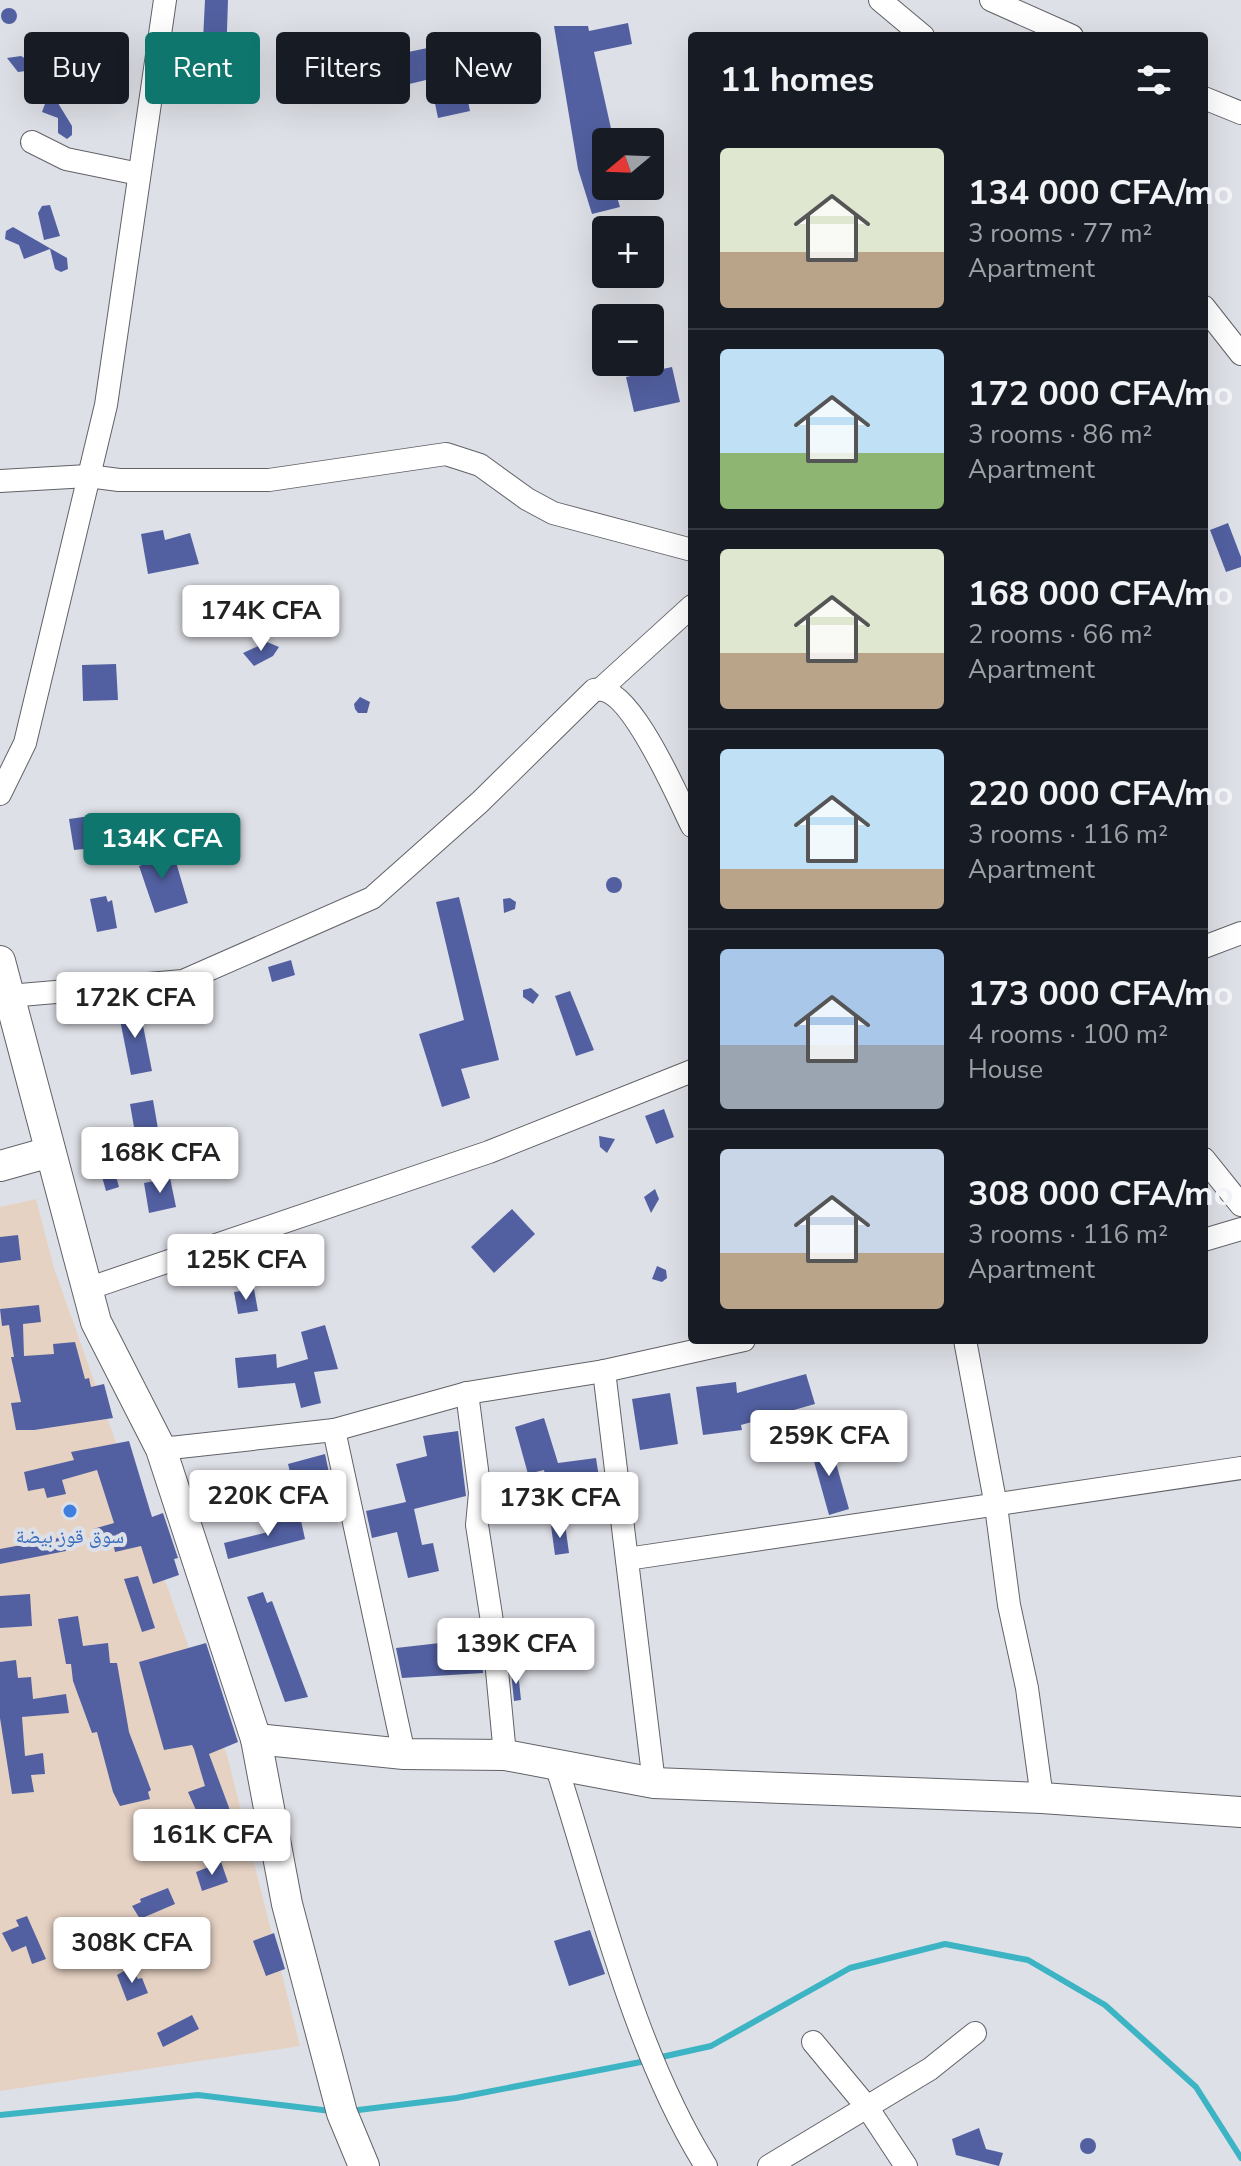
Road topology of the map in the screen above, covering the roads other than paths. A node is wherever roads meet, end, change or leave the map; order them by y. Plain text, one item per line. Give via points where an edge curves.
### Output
1 (165, 0) edge
2 (880, 0) edge
3 (991, 0) edge
4 (918, 32) edge
5 (1063, 32) edge
6 (1208, 100) edge
7 (1241, 113) edge
8 (32, 142) dead end
9 (139, 174) junction
10 (1208, 312) edge
11 (1241, 354) edge
12 (88, 476) junction
13 (0, 481) edge
14 (688, 549) edge
15 (688, 610) edge
16 (603, 687) junction
17 (0, 794) edge
18 (688, 818) edge
19 (1241, 933) edge
20 (1208, 945) edge
21 (0, 961) edge
22 (9, 996) junction
23 (688, 1073) edge
24 (50, 1152) junction
25 (1208, 1164) edge
26 (0, 1166) edge
27 (1241, 1205) edge
28 (1241, 1229) edge
29 (1208, 1239) edge
30 (87, 1289) junction
31 (726, 1344) edge
32 (966, 1344) edge
33 (604, 1371) junction
34 (467, 1393) junction
35 (334, 1430) junction
36 (161, 1449) junction
37 (1241, 1468) edge
38 (996, 1506) junction
39 (627, 1559) junction
40 (256, 1739) junction
41 (404, 1754) junction
42 (505, 1755) junction
43 (556, 1765) junction
44 (654, 1783) junction
45 (1042, 1798) junction
46 (1241, 1812) edge
47 (975, 2033) dead end
48 (813, 2042) dead end
49 (867, 2107) junction
50 (364, 2166) edge
51 (706, 2166) edge
52 (769, 2166) edge
53 (906, 2166) edge

1 - 9 street
2 - 4 street
3 - 5 street
6 - 7 street
8 - 9 street via 66,159
9 - 12 street via 106,405
10 - 11 street
12 - 13 street
12 - 14 street via 269,480 446,454 480,465 553,513
12 - 17 street via 25,743
15 - 16 street
16 - 18 street via 636,719
16 - 22 street via 372,898 183,981
19 - 20 street
21 - 22 main road
22 - 24 main road
23 - 30 street via 489,1152
24 - 26 main road
24 - 30 main road
25 - 27 street
28 - 29 street
30 - 36 main road via 96,1322
31 - 33 street
32 - 38 street
33 - 34 street
33 - 39 street
34 - 35 street
34 - 42 street
35 - 36 street
35 - 41 street
36 - 40 main road
37 - 38 street
38 - 39 street
38 - 45 street
39 - 44 street
40 - 41 main road
40 - 50 main road via 287,1904 342,2113
41 - 42 main road
42 - 43 main road
43 - 44 main road
43 - 51 street via 644,2040 679,2123
44 - 45 main road
45 - 46 main road
47 - 49 street via 930,2069
48 - 49 street
49 - 52 street
49 - 53 street

